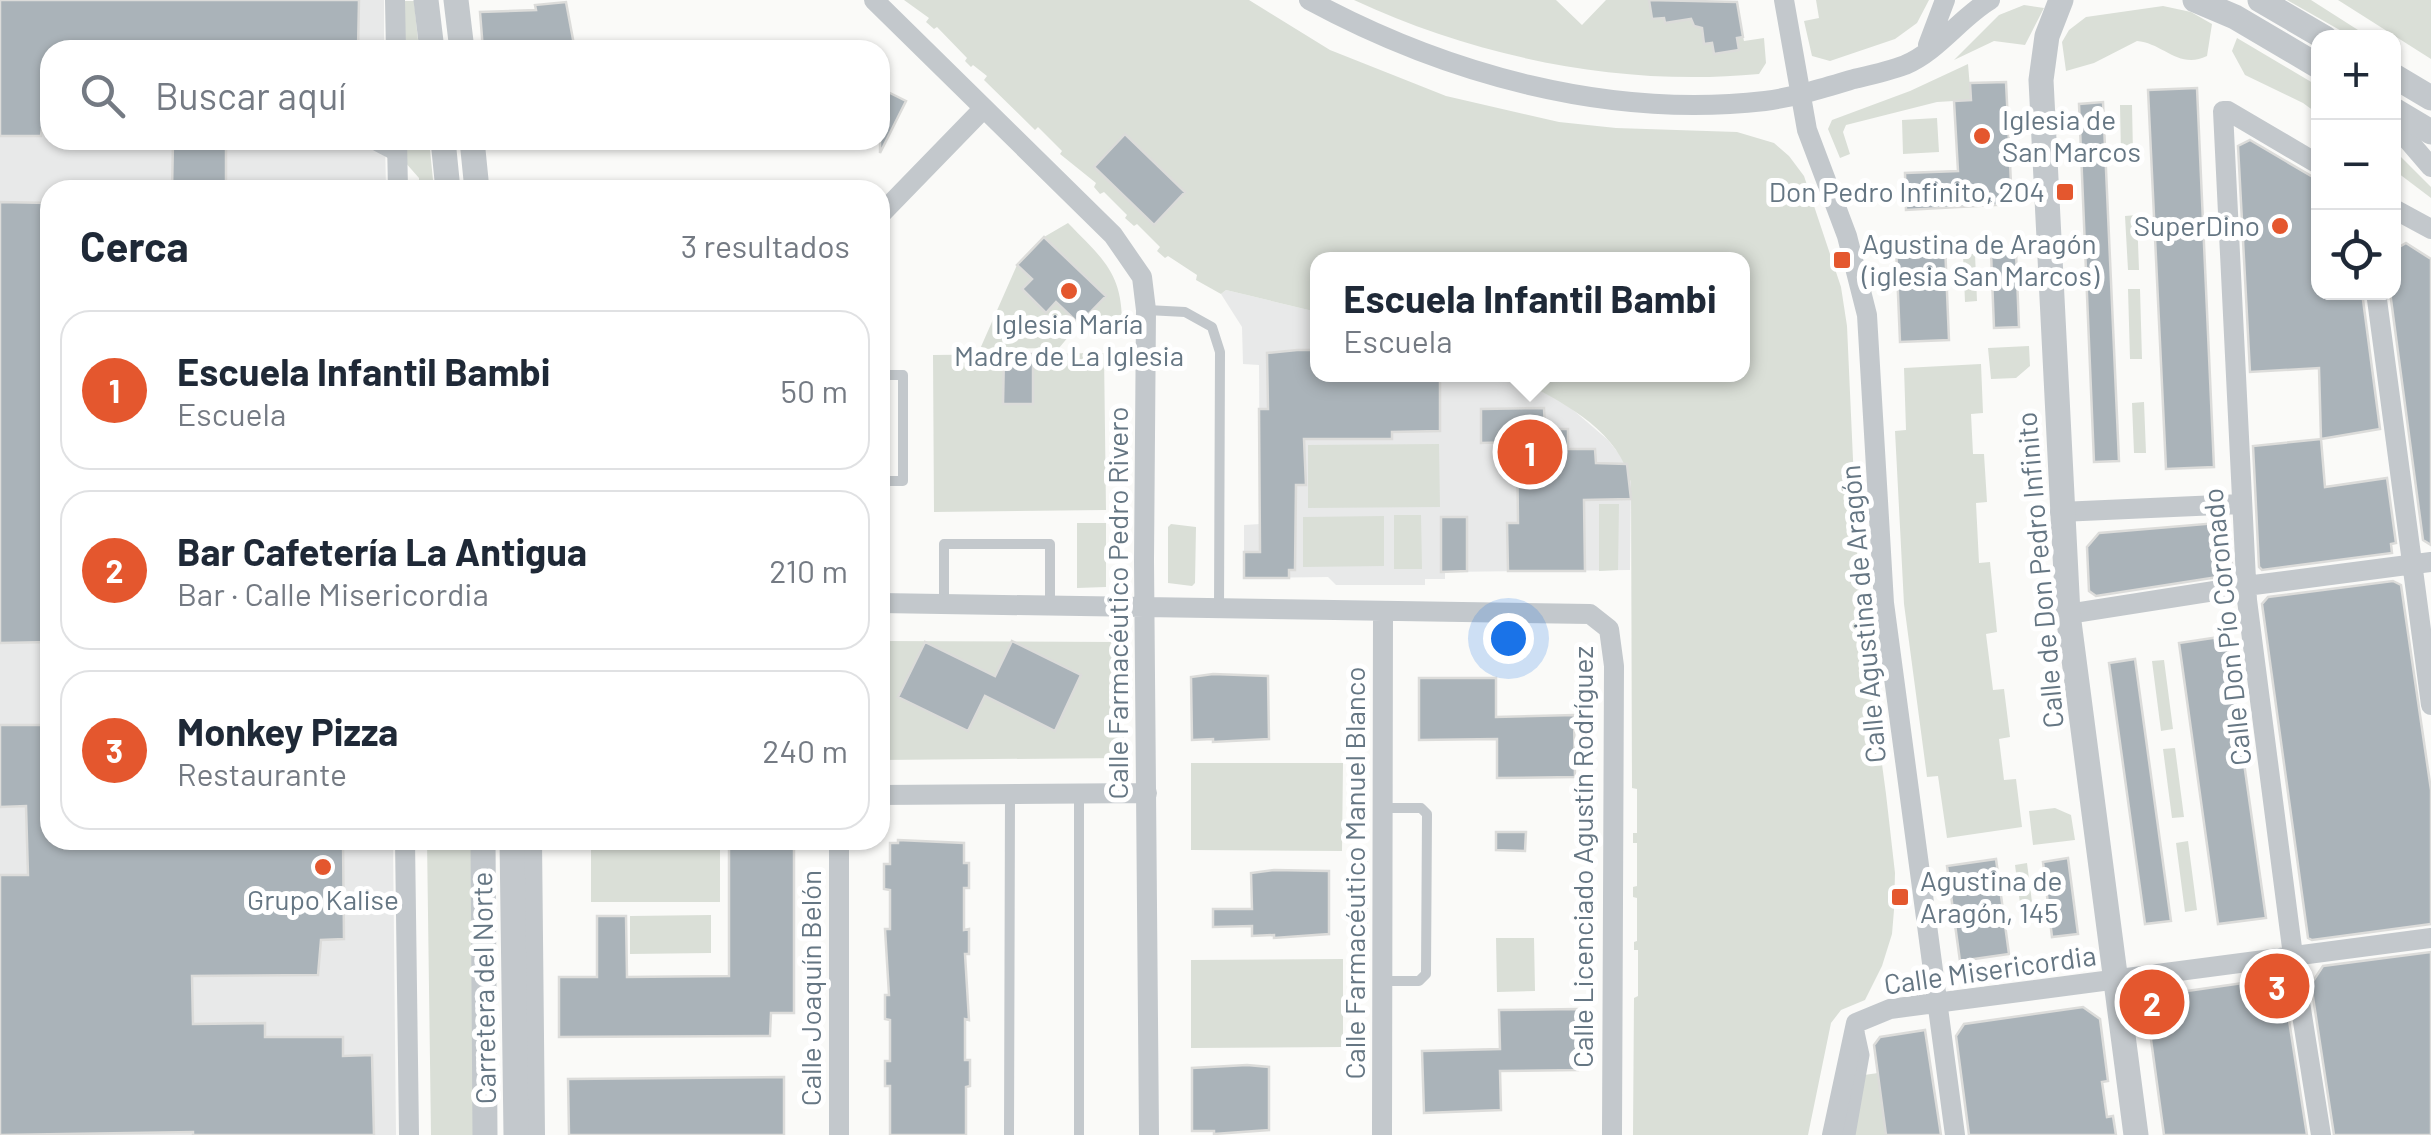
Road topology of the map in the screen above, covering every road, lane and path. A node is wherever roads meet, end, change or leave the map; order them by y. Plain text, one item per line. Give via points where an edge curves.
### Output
1 (394, 0) edge
2 (426, 0) edge
3 (456, 0) edge
4 (874, 0) edge
5 (1309, 0) edge
6 (1784, 0) edge
7 (1945, 0) edge
8 (1990, 0) edge
9 (2062, 0) edge
10 (2195, 0) edge
11 (2260, 0) edge
12 (1974, 6) edge
13 (2312, 30) edge
14 (396, 40) edge
15 (431, 40) edge
16 (461, 40) edge
17 (1923, 54) junction
18 (2311, 62) edge
19 (2401, 80) edge
20 (1800, 95) junction
21 (2431, 98) edge
22 (984, 108) junction
23 (2401, 114) edge
24 (2401, 132) edge
25 (2431, 132) edge
26 (397, 150) edge
27 (443, 150) edge
28 (473, 150) edge
29 (2311, 160) edge
30 (2431, 167) edge
31 (398, 180) edge
32 (447, 180) edge
33 (477, 180) edge
34 (890, 203) edge
35 (2395, 210) edge
36 (2431, 229) edge
37 (2377, 300) edge
38 (1146, 310) junction
39 (890, 375) edge
40 (890, 481) edge
41 (2241, 504) junction
42 (2060, 512) junction
43 (2422, 564) edge
44 (2246, 586) junction
45 (890, 603) edge
46 (944, 604) junction
47 (1050, 606) junction
48 (1144, 608) junction
49 (1220, 609) junction
50 (1382, 612) junction
51 (2068, 614) junction
52 (2431, 705) edge
53 (1147, 793) junction
54 (1010, 794) junction
55 (1080, 794) junction
56 (890, 795) edge
57 (1382, 808) junction
58 (406, 850) edge
59 (483, 850) edge
60 (512, 850) edge
61 (532, 850) edge
62 (838, 850) edge
63 (2431, 938) edge
64 (2293, 956) junction
65 (2115, 980) junction
66 (1382, 981) junction
67 (1935, 1003) junction
68 (1856, 1023) junction
69 (409, 1135) edge
70 (486, 1135) edge
71 (516, 1135) edge
72 (536, 1135) edge
73 (839, 1135) edge
74 (1010, 1135) edge
75 (1079, 1135) edge
76 (1149, 1135) edge
77 (1382, 1135) edge
78 (1612, 1135) edge
79 (1832, 1135) edge
80 (1848, 1135) edge
81 (1955, 1135) edge
82 (2136, 1135) edge
83 (2320, 1135) edge

1 - 14 street
2 - 15 street
3 - 16 street
4 - 22 street, Calle Farmacéutico Pedro Rivero
5 - 20 street via 1418,52 1532,86 1653,104
6 - 20 street, Calle Agustina de Aragón
7 - 17 street
8 - 12 street
9 - 42 street, Calle de Don Pedro Infinito via 2047,36 2041,80
10 - 18 street
11 - 13 street
12 - 17 street
17 - 20 street
19 - 21 street
20 - 67 street, Calle Agustina de Aragón via 1867,314 1884,603
22 - 34 street
22 - 38 street, Calle Farmacéutico Pedro Rivero via 1113,235 1142,277
23 - 25 street
24 - 30 street
26 - 31 street
27 - 32 street
28 - 33 street
29 - 41 street, Calle Don Pío Coronado via 2223,111
35 - 36 street
37 - 43 street
38 - 48 street, Calle Farmacéutico Pedro Rivero
38 - 49 lane via 1185,312 1212,327 1220,352
39 - 40 lane via 903,375 903,480
41 - 42 street
41 - 44 street, Calle Don Pío Coronado
42 - 51 street, Calle de Don Pedro Infinito
43 - 44 street
43 - 52 street
44 - 51 street
44 - 64 street, Calle Don Pío Coronado
45 - 46 street
46 - 47 street
46 - 47 lane via 944,544 1050,544
47 - 48 street
48 - 49 street, Calle Licenciado Agustín Rodríguez
48 - 53 street, Calle Farmacéutico Pedro Rivero
49 - 50 street, Calle Licenciado Agustín Rodríguez
50 - 57 street, Calle Farmacéutico Manuel Blanco
50 - 78 street, Calle Licenciado Agustín Rodríguez via 1590,614 1609,628
51 - 65 street, Calle de Don Pedro Infinito
53 - 55 street
53 - 76 street, Calle Farmacéutico Pedro Rivero
54 - 55 street
54 - 56 street
54 - 74 lane
55 - 75 lane
57 - 66 street, Calle Farmacéutico Manuel Blanco
57 - 66 lane via 1422,808 1427,814 1426,974 1420,982
58 - 69 street
59 - 70 street, Carretera del Norte
60 - 71 street, Carretera del Norte
61 - 72 street, Carretera del Norte
62 - 73 street, Calle Joaquín Belón
63 - 64 street, Calle Misericordia
64 - 65 street, Calle Misericordia
64 - 83 street, Calle Don Pío Coronado
65 - 67 street, Calle Misericordia
65 - 82 street, Calle de Don Pedro Infinito
66 - 77 street, Calle Farmacéutico Manuel Blanco
67 - 68 street, Calle Misericordia via 1890,1009
67 - 81 street, Calle Agustina de Aragón
68 - 79 street
68 - 80 street via 1862,1055

